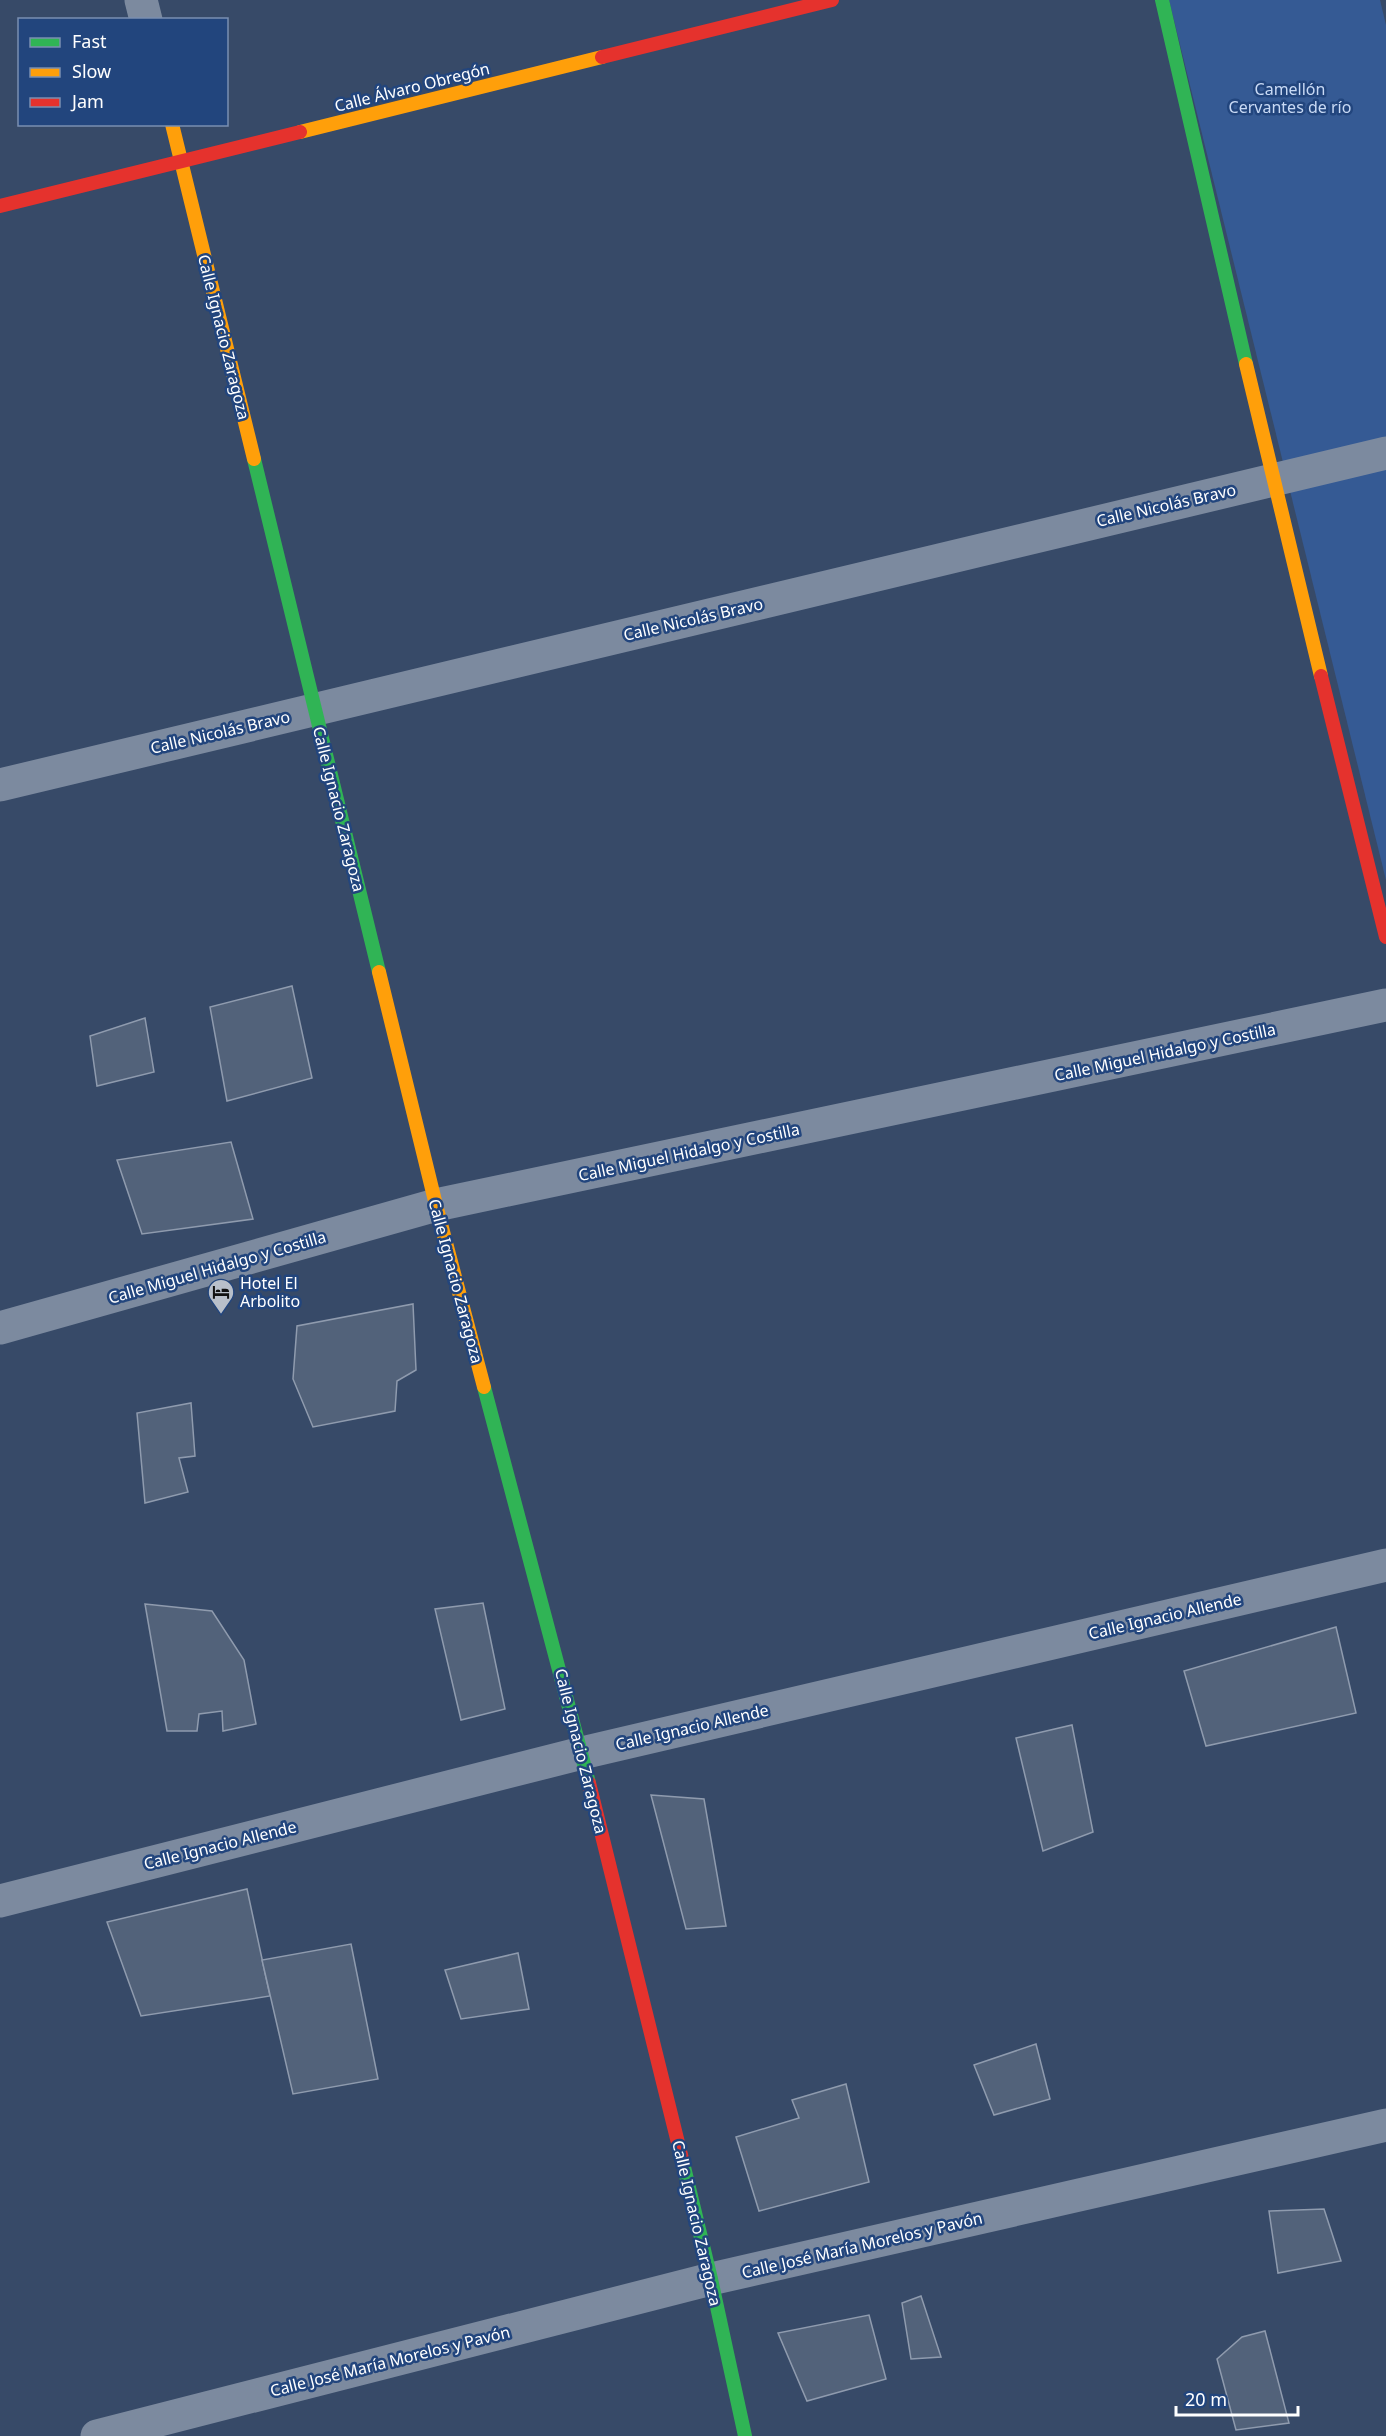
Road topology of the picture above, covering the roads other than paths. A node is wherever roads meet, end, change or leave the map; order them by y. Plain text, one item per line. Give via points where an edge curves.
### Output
1 (141, 0) edge
2 (832, 0) edge
3 (1162, 0) edge
4 (146, 18) edge
5 (172, 126) edge
6 (181, 161) junction
7 (0, 206) edge
8 (1386, 453) edge
9 (1273, 480) junction
10 (315, 709) junction
11 (0, 785) edge
12 (1386, 938) edge
13 (1386, 1005) edge
14 (436, 1205) junction
15 (0, 1328) edge
16 (1386, 1565) edge
17 (582, 1753) junction
18 (0, 1901) edge
19 (1386, 2125) edge
20 (711, 2279) junction
21 (97, 2436) edge
22 (746, 2436) edge

1 - 4 street
2 - 6 street, Calle Álvaro Obregón
3 - 9 street
5 - 6 street, Calle Ignacio Zaragoza
6 - 7 street, Calle Álvaro Obregón
6 - 10 street, Calle Ignacio Zaragoza
8 - 9 street, Calle Nicolás Bravo
9 - 10 street, Calle Nicolás Bravo
9 - 12 street
10 - 11 street, Calle Nicolás Bravo
10 - 14 street, Calle Ignacio Zaragoza
13 - 14 street, Calle Miguel Hidalgo y Costilla
14 - 15 street, Calle Miguel Hidalgo y Costilla
14 - 17 street, Calle Ignacio Zaragoza
16 - 17 street, Calle Ignacio Allende
17 - 18 street, Calle Ignacio Allende
17 - 20 street, Calle Ignacio Zaragoza
19 - 20 street, Calle José María Morelos y Pavón
20 - 21 street, Calle José María Morelos y Pavón
20 - 22 street, Calle Ignacio Zaragoza

